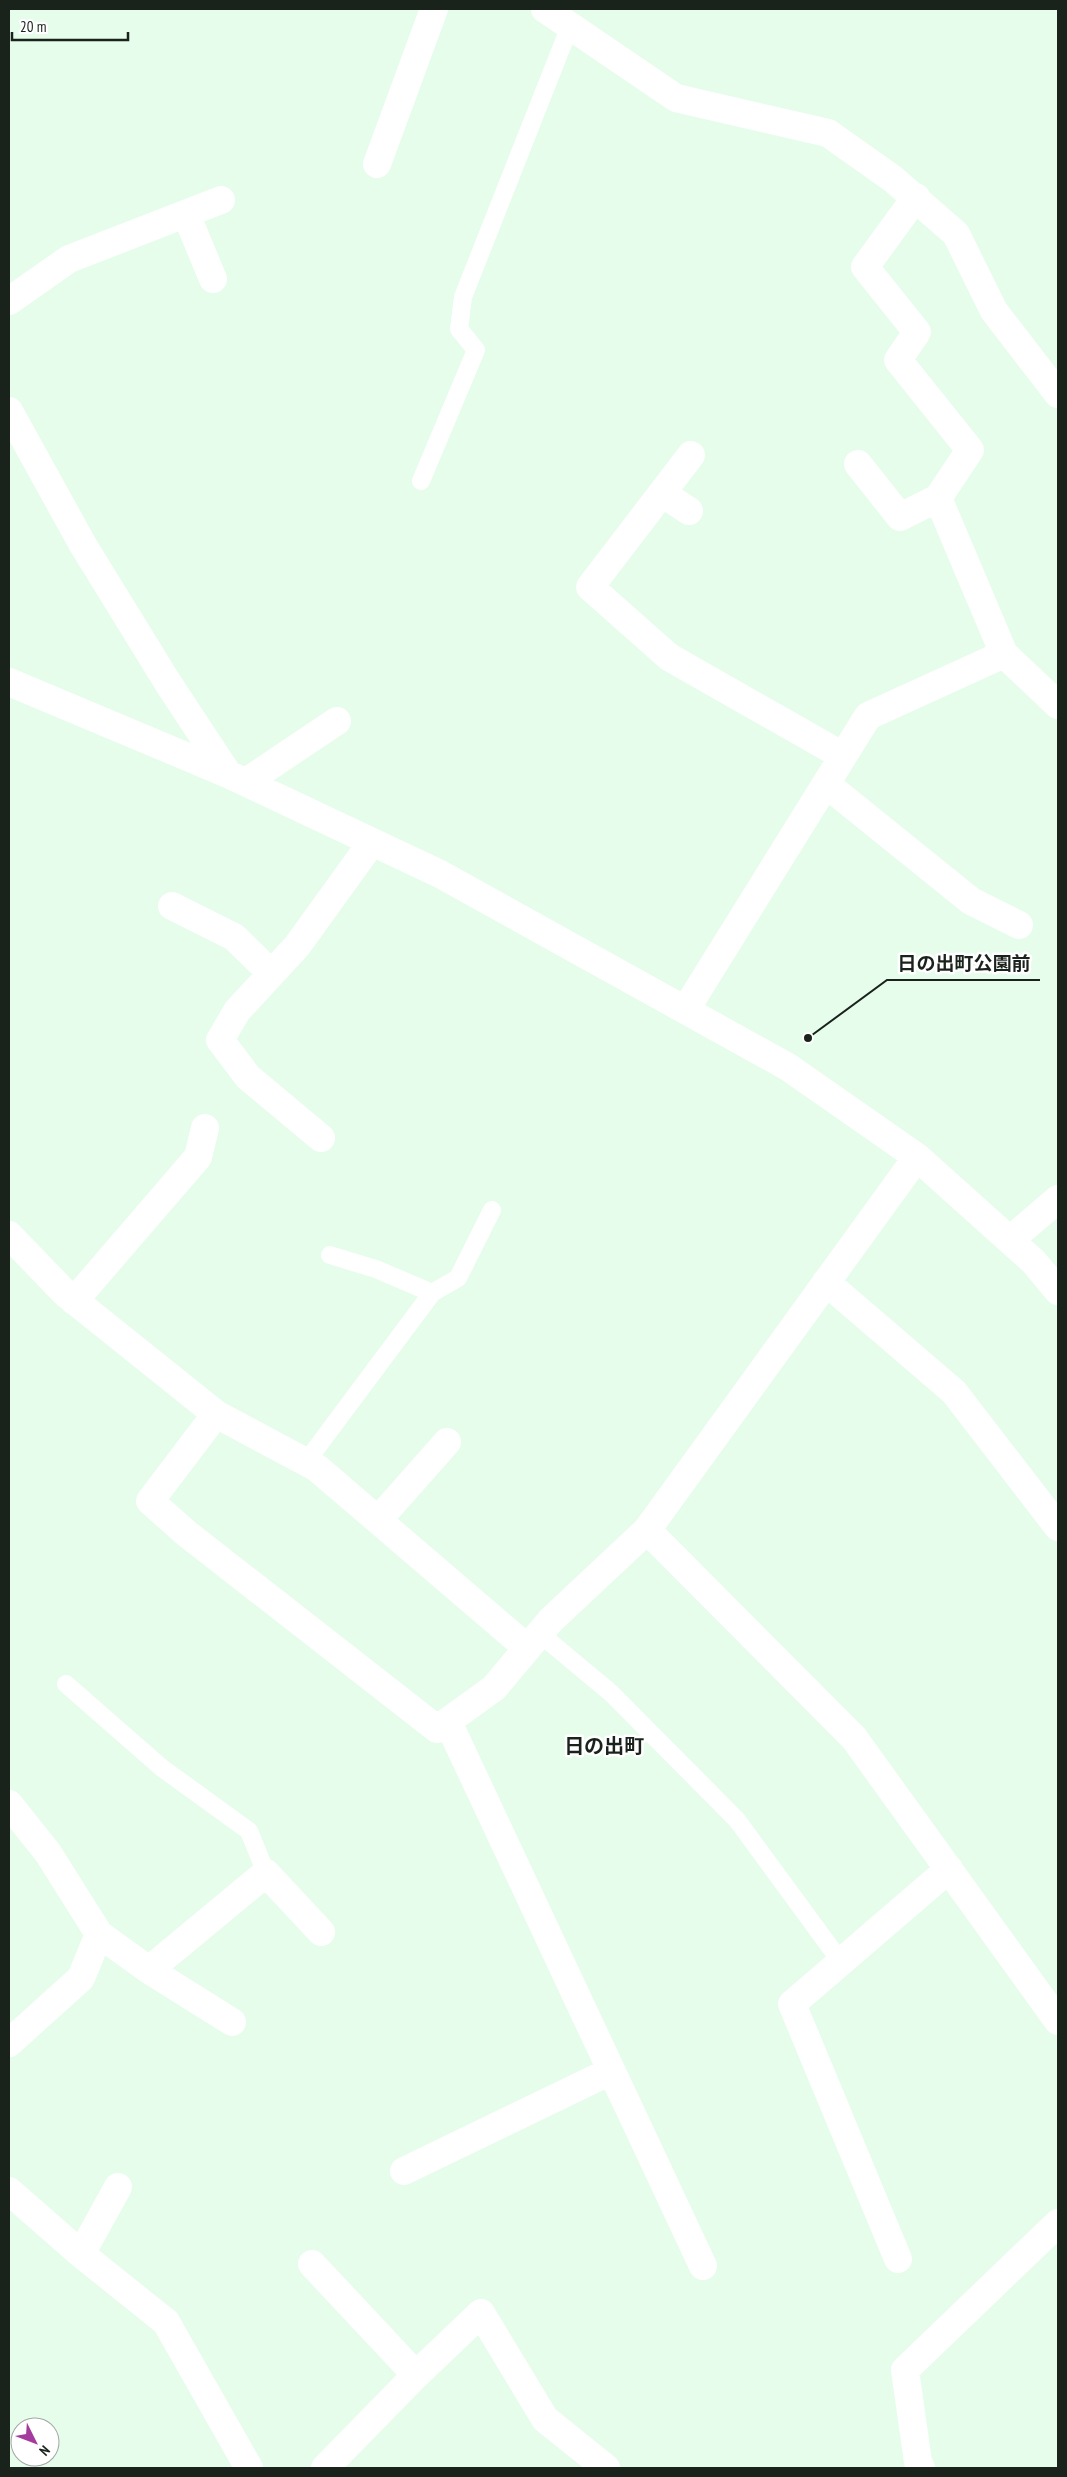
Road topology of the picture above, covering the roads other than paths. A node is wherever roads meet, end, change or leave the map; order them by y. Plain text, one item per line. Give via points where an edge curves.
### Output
1 (434, 9) edge
2 (545, 9) edge
3 (570, 26) junction
4 (378, 164) dead end
5 (916, 197) junction
6 (221, 200) dead end
7 (186, 214) junction
8 (213, 279) dead end
9 (9, 301) edge
10 (1058, 400) edge
11 (9, 411) edge
12 (691, 455) dead end
13 (858, 464) dead end
14 (421, 481) dead end
15 (662, 494) junction
16 (938, 498) junction
17 (689, 511) dead end
18 (1004, 654) junction
19 (9, 682) edge
20 (1058, 705) edge
21 (337, 720) dead end
22 (843, 756) junction
23 (237, 778) junction
24 (826, 784) junction
25 (372, 842) junction
26 (172, 906) dead end
27 (1018, 925) dead end
28 (271, 973) junction
29 (686, 1009) junction
30 (205, 1128) dead end
31 (322, 1138) dead end
32 (917, 1157) junction
33 (1058, 1199) edge
34 (492, 1210) dead end
35 (9, 1235) edge
36 (1010, 1240) junction
37 (330, 1255) dead end
38 (826, 1282) junction
39 (1058, 1291) edge
40 (432, 1292) junction
41 (74, 1301) junction
42 (216, 1414) junction
43 (447, 1442) dead end
44 (306, 1462) junction
45 (378, 1520) junction
46 (1058, 1526) edge
47 (647, 1530) junction
48 (533, 1641) junction
49 (66, 1684) dead end
50 (448, 1722) junction
51 (9, 1804) edge
52 (949, 1869) junction
53 (266, 1873) junction
54 (321, 1932) dead end
55 (99, 1934) junction
56 (842, 1962) junction
57 (149, 1970) junction
58 (1058, 2021) edge
59 (232, 2022) dead end
60 (9, 2043) edge
61 (612, 2071) junction
62 (404, 2171) dead end
63 (118, 2188) dead end
64 (9, 2191) edge
65 (1058, 2223) edge
66 (81, 2254) junction
67 (898, 2259) dead end
68 (312, 2264) dead end
69 (703, 2266) dead end
70 (416, 2375) junction
71 (249, 2468) edge
72 (325, 2468) edge
73 (606, 2468) edge
74 (922, 2468) edge

1 - 4 street
2 - 3 street
3 - 5 street via 676,98 828,133
3 - 14 lane via 463,297 459,328 476,350
5 - 10 street via 956,234 994,311
5 - 16 street via 865,267 917,332 898,360 970,450
6 - 7 street
7 - 8 street
7 - 9 street via 69,259
11 - 23 street via 83,545 168,683
12 - 15 street
13 - 16 street via 900,517
15 - 17 street
15 - 22 street via 590,587 670,657
16 - 18 street
18 - 20 street
18 - 22 street via 868,716
19 - 23 street
21 - 23 street
22 - 24 street
23 - 25 street
24 - 27 street via 972,901
24 - 29 street
25 - 28 street via 297,946
25 - 29 street via 440,874
26 - 28 street via 234,937
28 - 31 street via 237,1010 220,1040 248,1077
29 - 32 street via 788,1067
30 - 41 street via 198,1156
32 - 36 street
32 - 38 street
33 - 36 street
34 - 40 lane via 458,1278
35 - 41 street
36 - 39 street
37 - 40 lane via 376,1269
38 - 46 street via 954,1392
38 - 47 street
40 - 44 lane
41 - 42 street
42 - 44 street
42 - 50 street via 150,1501 186,1533 437,1729
43 - 45 street
44 - 45 street
45 - 48 street
47 - 48 street
47 - 52 street via 854,1738
48 - 50 street via 494,1688
48 - 56 lane via 610,1692 737,1820
49 - 53 lane via 162,1768 249,1832
50 - 61 street
51 - 55 street via 48,1853
52 - 56 street
52 - 58 street
53 - 54 street
53 - 57 street
55 - 57 street
55 - 60 street via 81,1978
56 - 67 street via 792,2004
57 - 59 street
61 - 62 street
61 - 69 street
63 - 66 street
64 - 66 street
65 - 74 street via 905,2370 918,2462
66 - 71 street via 166,2322
68 - 70 street
70 - 72 street
70 - 73 street via 481,2313 545,2419

